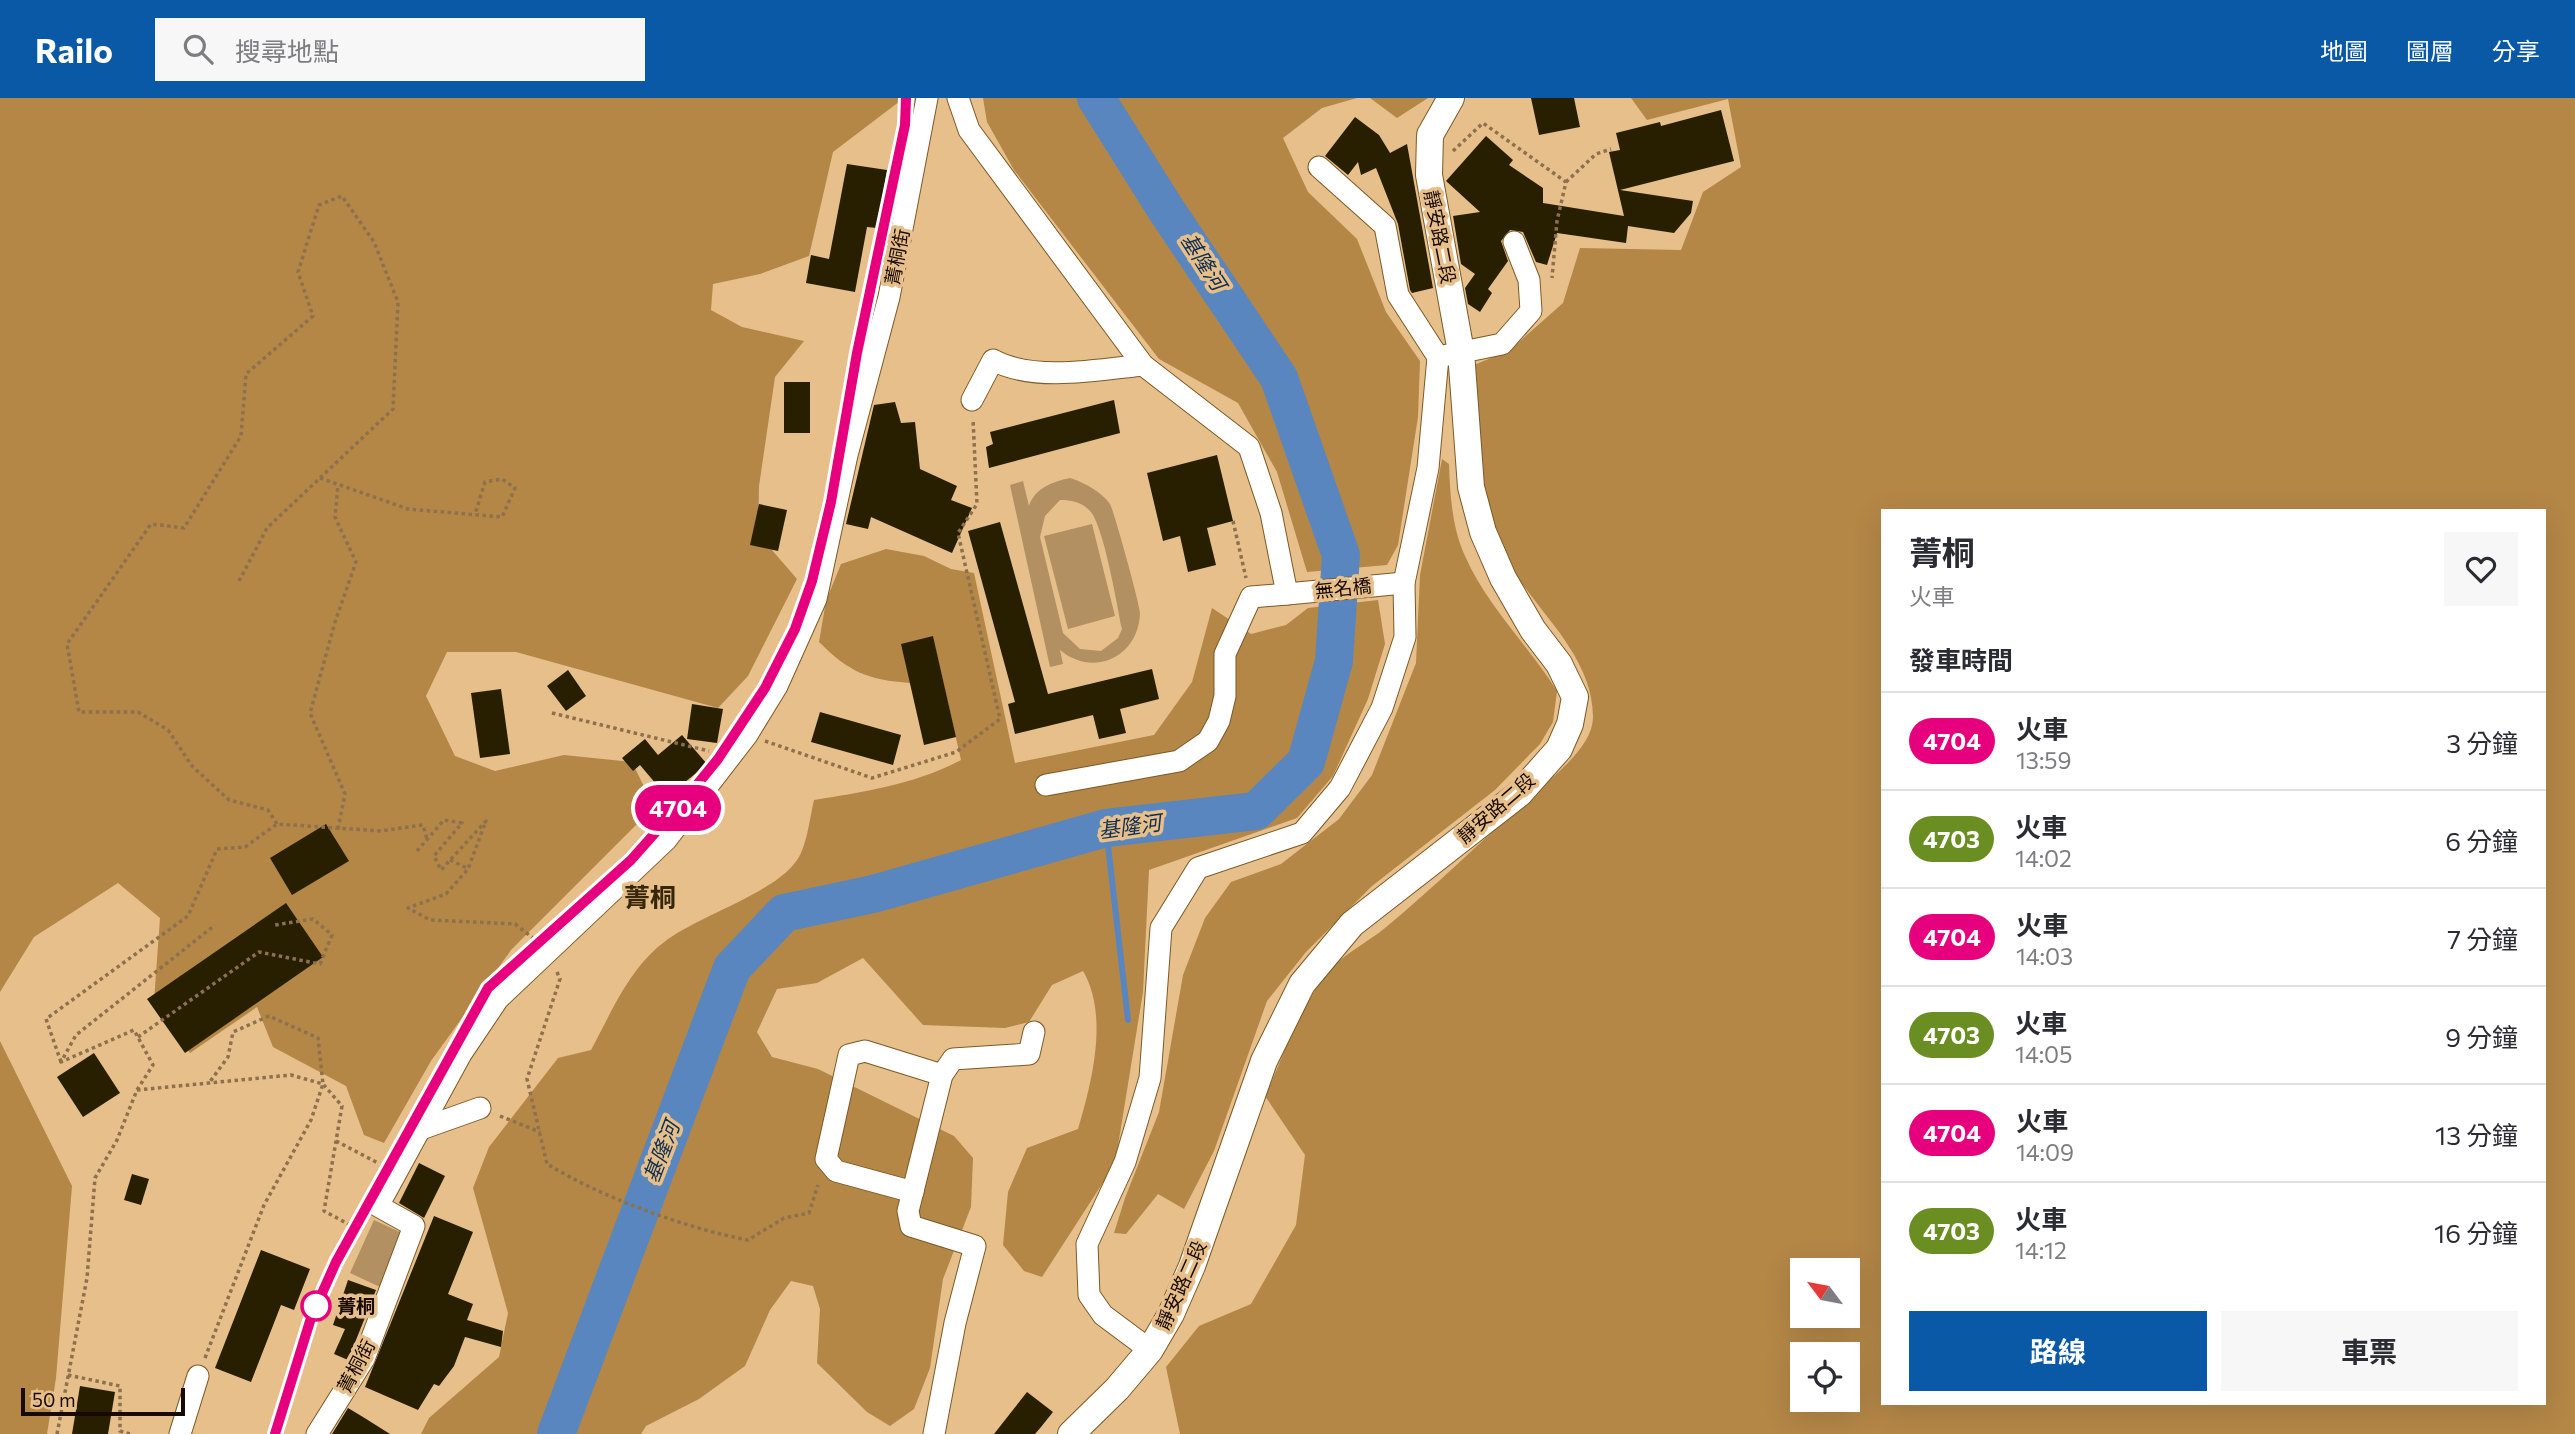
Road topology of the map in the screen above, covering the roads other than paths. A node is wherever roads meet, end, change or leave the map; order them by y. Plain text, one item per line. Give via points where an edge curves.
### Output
1 (927, 98) edge
2 (958, 98) edge
3 (1451, 98) edge
4 (1319, 167) dead end
5 (1514, 242) dead end
6 (1450, 355) junction
7 (1143, 365) junction
8 (972, 400) road end
9 (1405, 583) junction
10 (1296, 593) junction
11 (1046, 785) dead end
12 (1034, 1032) dead end
13 (942, 1075) junction
14 (480, 1108) road end
15 (421, 1129) junction
16 (913, 1192) junction
17 (1150, 1350) junction
18 (198, 1376) road end
19 (180, 1434) edge
20 (317, 1434) edge
21 (934, 1434) edge
22 (1071, 1434) edge

1 - 15 street, 菁桐街 via 889,297 847,455 816,598 777,686 747,735 666,840 498,999 461,1054
2 - 7 street via 969,130
3 - 6 main road, 靜安路二段 via 1430,135 1429,175
4 - 6 street via 1385,226 1398,295
5 - 6 street via 1529,280 1531,311 1502,344
6 - 9 street
6 - 17 main road, 靜安路二段 via 1471,487 1483,532 1503,578 1575,697 1570,724 1559,749 1519,794 1352,924 1302,984 1264,1061 1192,1266
7 - 8 street via 1084,371 1011,370 993,360
7 - 10 street via 1249,447
9 - 10 street, 無名橋
9 - 17 street via 1405,637 1382,708 1340,788 1302,833 1198,868 1161,928 1150,1078 1125,1161 1087,1244 1089,1295 1104,1315
10 - 11 street, 無名橋 via 1251,597 1225,654 1225,696 1208,741 1179,761
12 - 13 street via 1029,1054 953,1059
13 - 16 street
13 - 16 street via 865,1051 849,1055 826,1159 836,1171
14 - 15 street
15 - 20 street, 菁桐街 via 378,1206 414,1226 364,1360
16 - 21 street via 908,1211 911,1226 975,1246
17 - 22 main road, 靜安路二段
18 - 19 street

